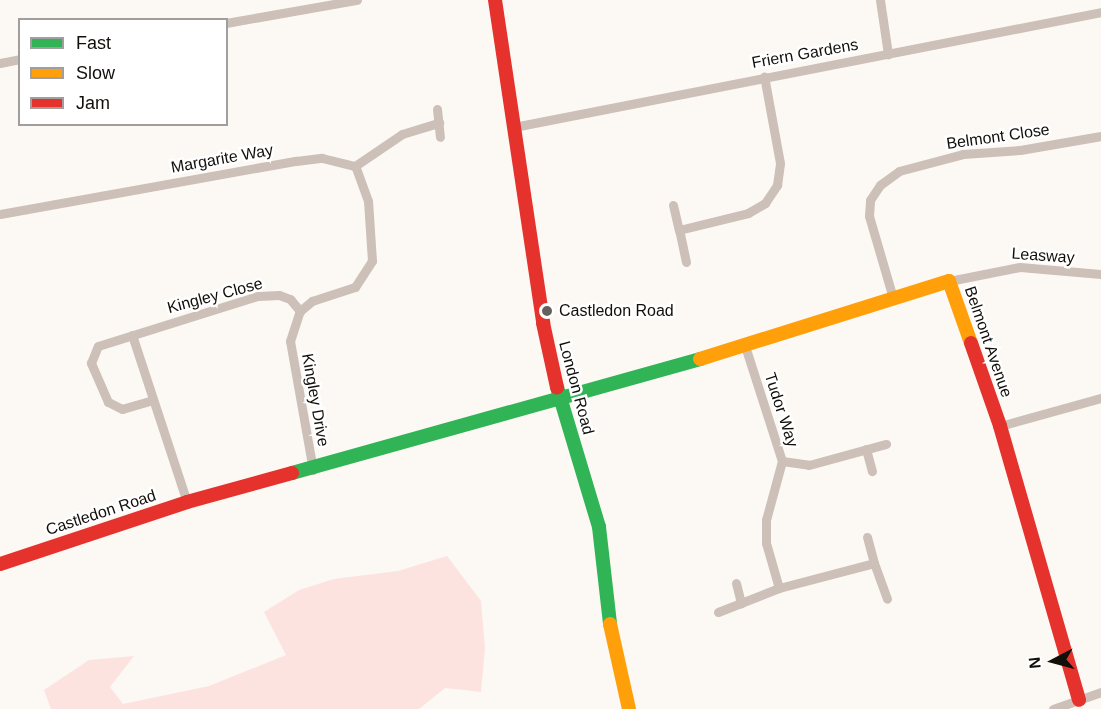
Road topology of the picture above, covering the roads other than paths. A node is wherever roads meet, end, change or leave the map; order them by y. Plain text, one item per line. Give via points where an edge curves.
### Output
1 (357, 0) edge
2 (495, 0) edge
3 (880, 0) edge
4 (1101, 12) edge
5 (228, 23) edge
6 (888, 54) junction
7 (18, 59) edge
8 (0, 63) edge
9 (764, 76) junction
10 (437, 109) dead end
11 (439, 123) junction
12 (514, 127) junction
13 (440, 136) dead end
14 (1101, 136) edge
15 (355, 166) junction
16 (673, 205) dead end
17 (0, 214) edge
18 (679, 230) junction
19 (686, 262) dead end
20 (1101, 273) edge
21 (949, 281) junction
22 (893, 298) junction
23 (300, 311) junction
24 (132, 335) junction
25 (745, 346) junction
26 (1101, 398) edge
27 (560, 399) junction
28 (153, 400) junction
29 (1000, 426) junction
30 (886, 444) dead end
31 (866, 449) junction
32 (782, 461) junction
33 (313, 470) junction
34 (872, 471) dead end
35 (187, 502) junction
36 (867, 537) dead end
37 (874, 563) junction
38 (0, 564) edge
39 (736, 583) dead end
40 (779, 588) junction
41 (887, 599) dead end
42 (741, 603) junction
43 (718, 612) dead end
44 (1101, 692) edge
45 (1079, 700) junction
46 (629, 709) edge
47 (1053, 709) edge

1 - 5 street
2 - 12 street, London Road
3 - 6 street
4 - 6 street, Friern Gardens
6 - 9 street, Friern Gardens
7 - 8 street
9 - 12 street, Friern Gardens
9 - 18 street via 780,163 777,185 765,203 748,213
10 - 11 street
11 - 13 street
11 - 15 street via 402,134
12 - 27 street, London Road via 543,323
14 - 22 street, Belmont Close via 1020,150 963,154 899,171 880,184 870,200 869,216
15 - 17 street, Margarite Way via 322,158 296,161
15 - 23 street via 368,201 372,261 356,287 312,301
16 - 18 street
18 - 19 street
20 - 21 street, Leasway via 1020,267
21 - 22 street, Belmont Avenue
21 - 29 street, Belmont Avenue
22 - 25 street, Belmont Avenue
23 - 24 street, Kingley Close via 290,299 279,295 258,296
23 - 33 street, Kingley Drive via 290,341
24 - 28 street
24 - 28 street, Kingley Close via 98,346 92,363 103,395 114,407
25 - 27 street, Belmont Avenue
25 - 32 street, Tudor Way
26 - 29 street
27 - 33 street, Castledon Road
27 - 46 street, London Road via 598,527 610,628
28 - 35 street
29 - 45 street, Belmont Avenue
30 - 31 street
31 - 32 street via 809,465
31 - 34 street
32 - 40 street, Tudor Way via 766,520 766,543
33 - 35 street, Castledon Road
35 - 38 street, Castledon Road
36 - 37 street
37 - 40 street
37 - 41 street
39 - 42 street
40 - 42 street
42 - 43 street
44 - 45 street
45 - 47 street

